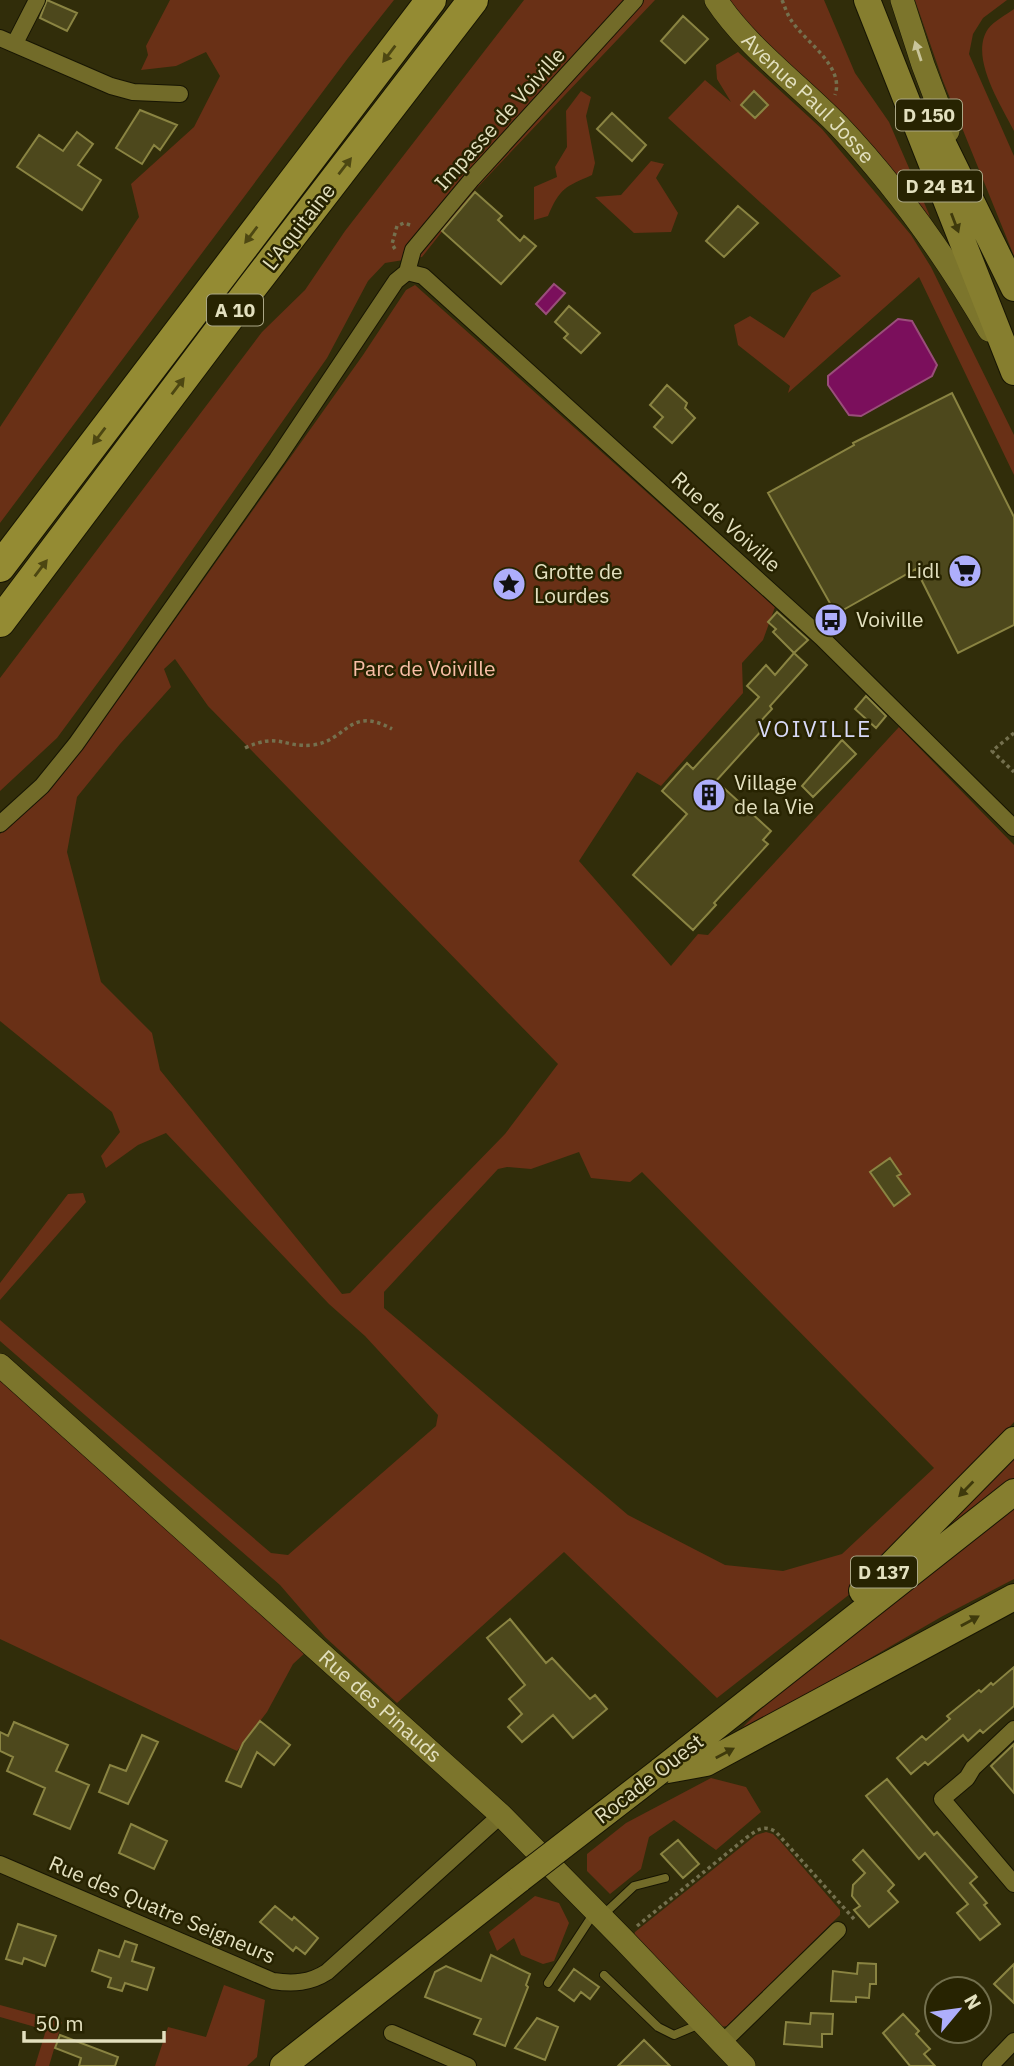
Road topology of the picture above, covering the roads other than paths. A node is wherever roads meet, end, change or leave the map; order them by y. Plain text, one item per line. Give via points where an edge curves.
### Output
1 (37, 0) edge
2 (431, 0) edge
3 (473, 0) edge
4 (635, 0) edge
5 (716, 0) edge
6 (869, 0) edge
7 (902, 0) edge
8 (8, 40) edge
9 (180, 94) dead end
10 (986, 229) junction
11 (402, 276) junction
12 (1014, 288) edge
13 (1014, 373) edge
14 (0, 567) edge
15 (0, 622) edge
16 (0, 824) edge
17 (1014, 828) edge
18 (0, 1365) edge
19 (1014, 1440) edge
20 (1014, 1492) edge
21 (1014, 1597) edge
22 (751, 1699) junction
23 (1014, 1729) edge
24 (660, 1771) junction
25 (500, 1815) junction
26 (0, 1864) edge
27 (665, 1878) dead end
28 (1014, 1884) edge
29 (598, 1914) junction
30 (838, 1930) dead end
31 (604, 1975) dead end
32 (548, 1983) dead end
33 (702, 2023) junction
34 (392, 2033) dead end
35 (1014, 2041) edge
36 (722, 2043) junction
37 (283, 2066) edge
38 (468, 2066) edge
39 (744, 2066) edge
40 (990, 2066) edge

1 - 8 street
2 -> 14 highway, L'Aquitaine / A 10
15 -> 3 highway, L'Aquitaine / A 10
4 - 11 street, Impasse de Voiville via 472,179 413,250
5 - 13 street, Avenue Paul Josse / D 24 B1 via 729,19 884,176 975,307
6 - 10 main road, D 150
6 -> 13 main road, D 24 B1
10 -> 7 street
8 - 9 street via 111,86
10 - 12 main road, D 150
11 - 16 street, Impasse de Voiville via 76,744 42,786
11 - 17 street, Rue de Voiville via 424,276 822,638
18 - 25 street, Rue des Pinauds
19 -> 22 main road, D 137 via 885,1571 811,1635
20 - 22 main road, Rocade Ouest / D 137
24 -> 21 main road via 706,1763
22 - 24 main road, Rocade Ouest
23 - 28 street via 942,1799
24 - 37 main road, Rocade Ouest, bridge
25 - 26 street, Rue des Quatre Seigneurs via 327,1972 296,1983 273,1981
25 - 29 street, Rue des Pinauds
27 - 29 lane via 634,1886
29 - 32 lane
29 - 33 street, Rue des Pinauds
30 - 36 street
31 - 33 lane via 658,2027 674,2035
33 - 36 street, Rue des Pinauds
34 - 38 street
35 - 40 street
36 - 39 street, Rue des Pinauds

